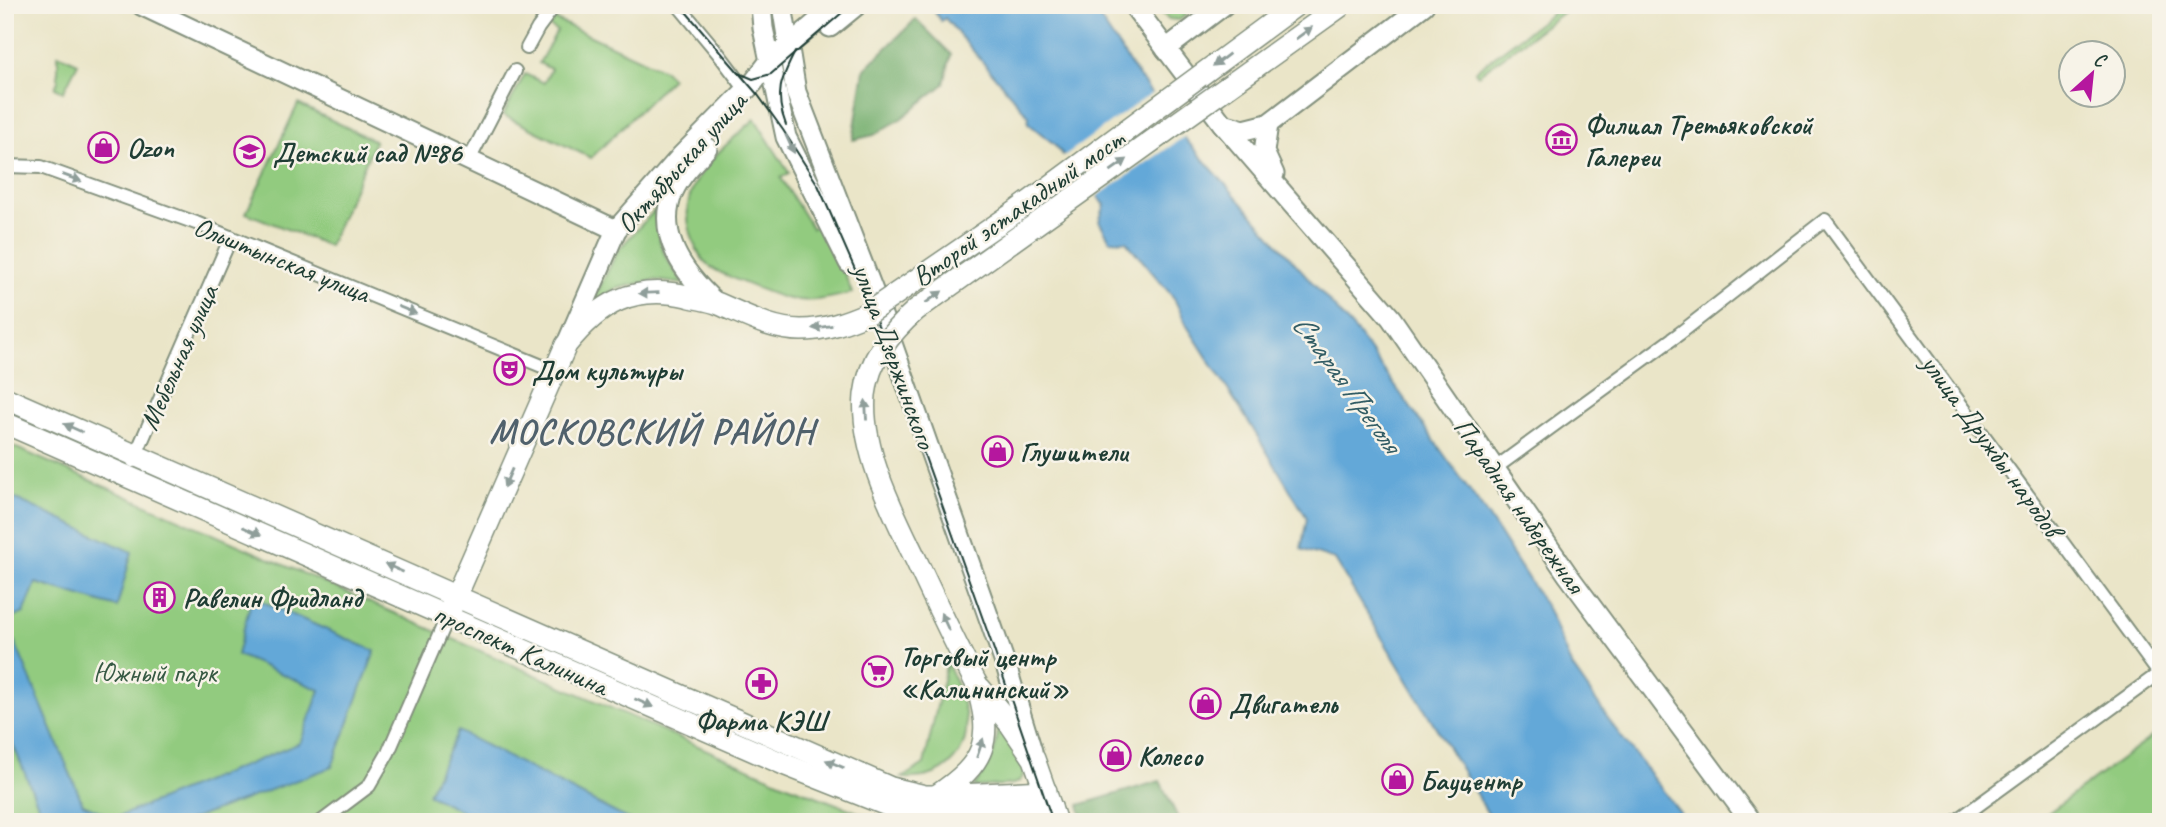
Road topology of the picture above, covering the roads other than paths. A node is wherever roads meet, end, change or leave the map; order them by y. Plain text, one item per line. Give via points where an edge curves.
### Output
1 (141, 5) edge
2 (555, 5) edge
3 (678, 5) edge
4 (761, 5) edge
5 (782, 5) edge
6 (837, 5) edge
7 (857, 5) edge
8 (1133, 5) edge
9 (1224, 5) edge
10 (1296, 5) edge
11 (1342, 5) edge
12 (1423, 5) edge
13 (527, 48) dead end
14 (1166, 49) junction
15 (791, 53) junction
16 (515, 71) dead end
17 (764, 79) junction
18 (1222, 123) junction
19 (1268, 124) junction
20 (469, 160) junction
21 (5, 166) edge
22 (1283, 194) junction
23 (616, 230) junction
24 (231, 237) junction
25 (716, 303) junction
26 (566, 345) junction
27 (554, 371) junction
28 (5, 398) edge
29 (5, 423) edge
30 (136, 455) junction
31 (1494, 469) junction
32 (127, 477) junction
33 (456, 596) junction
34 (447, 617) junction
35 (1000, 650) junction
36 (2159, 672) edge
37 (976, 683) junction
38 (1034, 759) junction
39 (935, 796) junction
40 (1051, 807) edge
41 (897, 808) junction
42 (321, 822) edge
43 (1751, 822) edge
44 (1955, 822) edge

1 - 20 main road
2 - 13 street
3 - 17 street via 724,60
4 - 17 main road
5 - 15 main road, улица Дзержинского
6 - 15 main road, Октябрьская улица
7 - 15 main road, Октябрьская улица
8 - 14 main road, Парадная набережная
9 - 14 main road
10 -> 25 main road, Второй эстакадный мост, bridge via 1014,213 868,313 822,328 799,330 746,317
37 -> 11 main road, Второй эстакадный мост, bridge via 881,486 865,393 884,343 916,310
12 - 19 main road
14 - 18 main road, Парадная набережная
15 - 17 main road, Октябрьская улица
15 - 35 main road, улица Дзержинского via 796,92 877,301
16 - 20 street
17 - 23 main road, Октябрьская улица via 681,156
17 - 25 main road, Второй эстакадный мост via 690,165 673,191 667,212 676,257
17 -> 35 main road, улица Дзержинского via 786,136 863,292 989,646
18 - 19 main road via 1244,130
18 - 22 main road, Парадная набережная
19 - 22 main road via 1264,152
20 - 23 main road
21 -> 24 street, Ольштынская улица via 41,167
22 - 31 main road, Парадная набережная via 1391,318
23 - 26 main road, Октябрьская улица
24 -> 27 street, Ольштынская улица
24 - 30 street, Мебельная улица
25 -> 26 main road, Второй эстакадный мост via 677,294 629,295 595,313
26 - 27 main road, Октябрьская улица
27 -> 33 main road, Октябрьская улица
30 -> 28 main road, проспект Калинина
29 - 32 main road, проспект Калинина
30 - 32 street, Мебельная улица
33 -> 30 main road, проспект Калинина
31 - 36 street, улица Дружбы народов via 1825,220
31 - 43 main road, Парадная набережная
32 -> 34 main road, проспект Калинина
33 - 34 main road, Октябрьская улица
39 -> 33 main road, проспект Калинина via 882,784
34 -> 41 main road, проспект Калинина via 786,765
34 - 42 street via 369,786
35 - 38 main road, улица Дзержинского
36 - 44 street
37 - 38 main road
39 -> 37 main road via 961,779 983,744 986,725
38 - 40 main road, улица Дзержинского
39 - 40 main road, проспект Калинина
39 - 41 main road via 922,804
40 - 41 main road, проспект Калинина via 924,812

